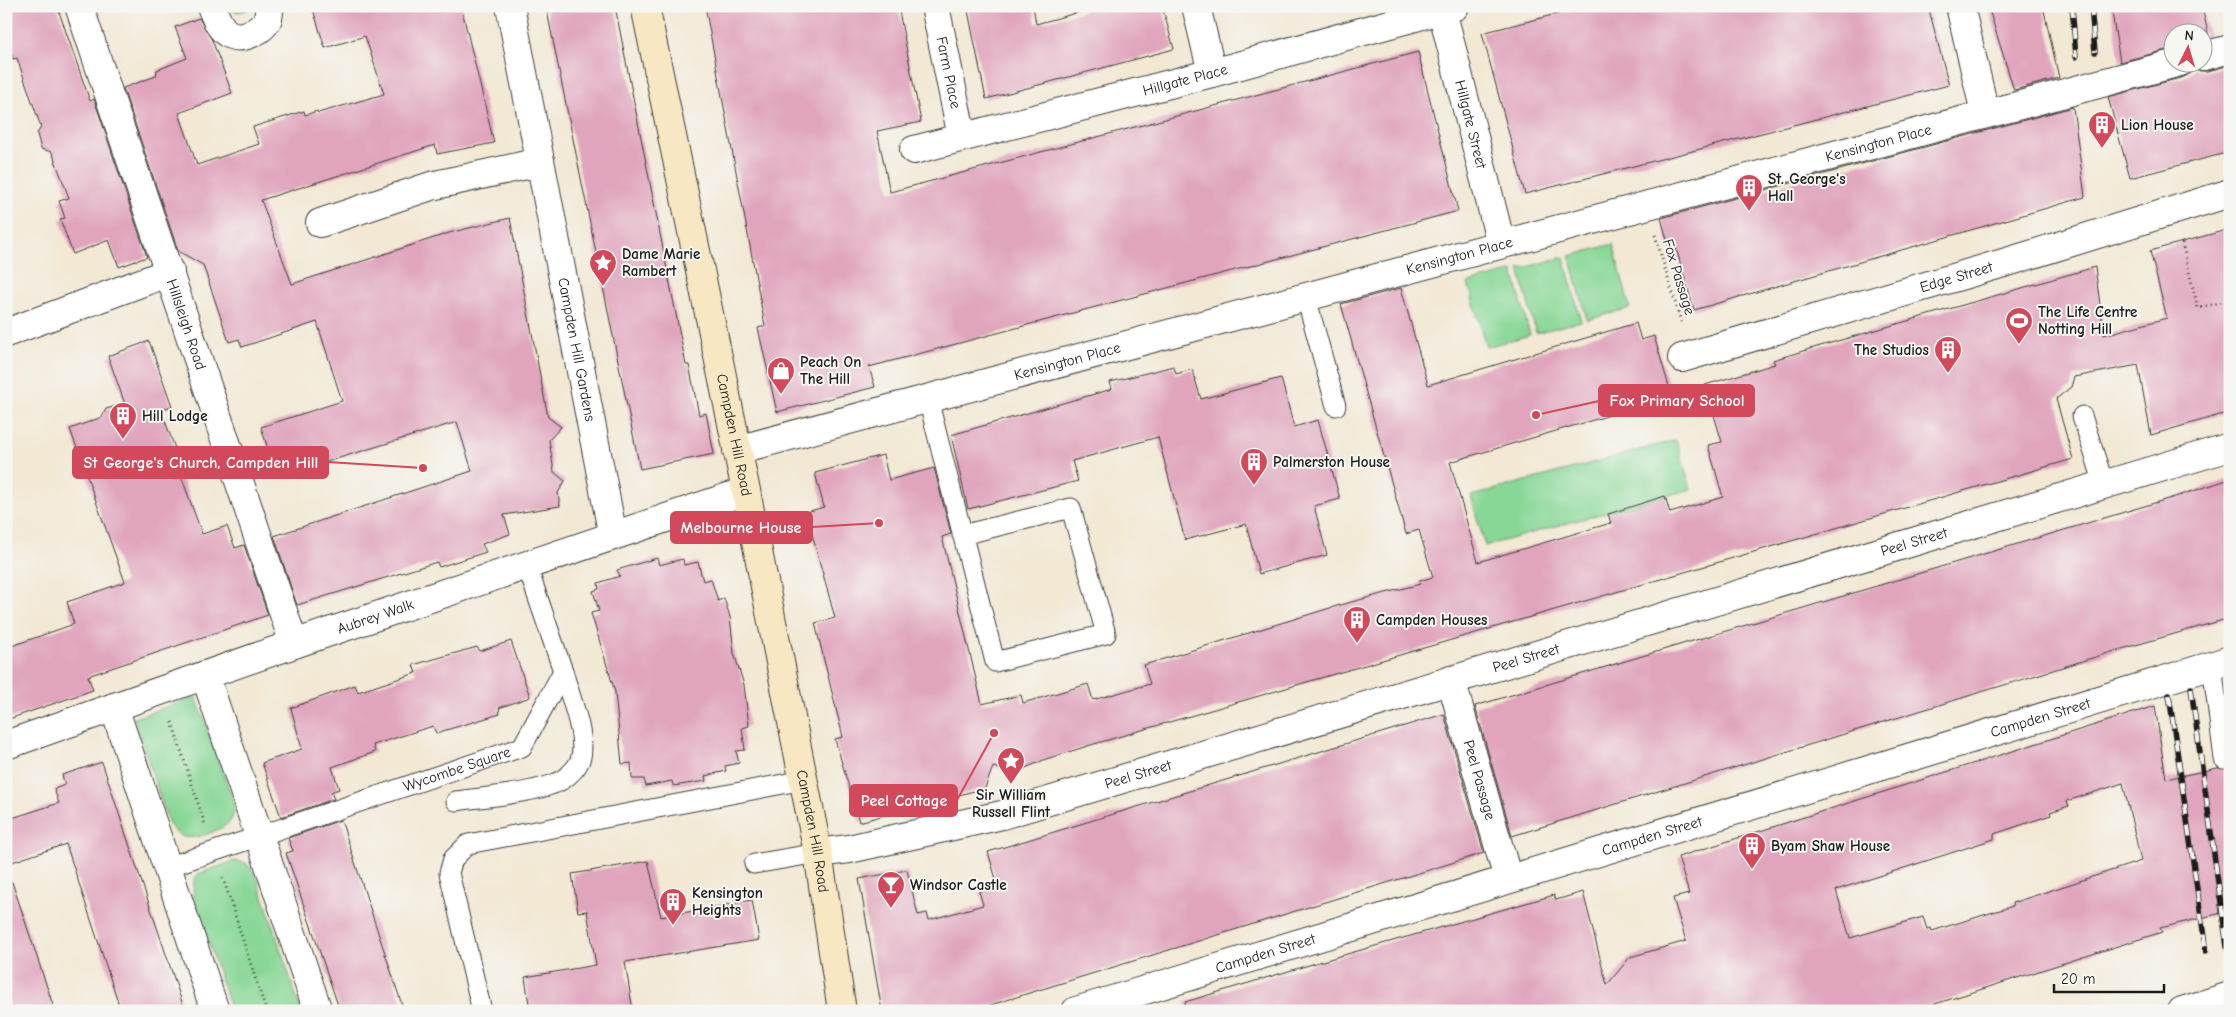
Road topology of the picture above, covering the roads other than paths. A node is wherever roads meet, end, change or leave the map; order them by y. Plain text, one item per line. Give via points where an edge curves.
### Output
1 (80, 6) edge
2 (211, 6) edge
3 (270, 6) edge
4 (510, 6) edge
5 (645, 6) edge
6 (935, 6) edge
7 (1196, 6) edge
8 (1960, 6) edge
9 (1446, 7) edge
10 (2230, 49) edge
11 (2214, 53) edge
12 (2164, 66) edge
13 (1212, 73) junction
14 (1985, 113) junction
15 (962, 137) junction
16 (914, 150) dead end
17 (540, 162) junction
18 (2230, 193) edge
19 (320, 223) dead end
20 (1501, 244) junction
21 (170, 272) junction
22 (1306, 297) junction
23 (6, 333) edge
24 (1686, 356) road end
25 (928, 399) junction
26 (1336, 406) dead end
27 (2082, 416) dead end
28 (2230, 447) edge
29 (738, 450) junction
30 (2104, 484) junction
31 (746, 491) junction
32 (962, 535) junction
33 (613, 536) junction
34 (527, 566) junction
35 (294, 644) junction
36 (2221, 662) edge
37 (562, 671) junction
38 (205, 674) junction
39 (1452, 680) junction
40 (114, 707) junction
41 (6, 745) edge
42 (2230, 758) edge
43 (804, 780) junction
44 (456, 801) dead end
45 (261, 836) junction
46 (818, 854) junction
47 (754, 864) dead end
48 (168, 867) junction
49 (1508, 879) junction
50 (2230, 996) edge
51 (215, 1011) edge
52 (318, 1011) edge
53 (482, 1011) edge
54 (842, 1011) edge
55 (1076, 1011) edge
56 (2182, 1011) edge

1 - 21 street, Hillsleigh Road
2 - 3 street via 223,30 231,36 243,37 260,29 268,19
4 - 17 street, Campden Hill Gardens
5 - 29 street, Campden Hill Road
6 - 15 street, Farm Place
7 - 13 street
8 - 14 street
9 - 13 street, Hillgate Place
9 - 20 street, Hillgate Street
10 - 11 street
12 - 14 street, Kensington Place
13 - 15 street, Hillgate Place
14 - 20 street, Kensington Place
15 - 16 street, Hillgate Place
17 - 19 street via 431,186
17 - 33 street, Campden Hill Gardens
18 - 24 street, Edge Street
20 - 22 street, Kensington Place
21 - 23 street
21 - 35 street, Hillsleigh Road
22 - 25 street, Kensington Place
22 - 26 lane
25 - 29 street, Kensington Place
25 - 32 lane
27 - 30 lane
28 - 30 street, Peel Street
29 - 31 street, Campden Hill Road
30 - 39 street, Peel Street
31 - 33 street, Aubrey Walk
31 - 43 street, Campden Hill Road
32 - 32 lane via 995,662 1106,634 1071,508
33 - 34 street, Aubrey Walk
34 - 35 street, Aubrey Walk
34 - 37 lane
35 - 38 street, Aubrey Walk
36 - 42 lane via 2224,759
36 - 49 street, Campden Street
37 - 44 lane via 581,739 581,758 575,768 562,780 539,788
37 - 45 lane, Wycombe Square via 522,748
38 - 40 street, Aubrey Walk
38 - 45 street
39 - 46 street, Peel Street via 1002,815
39 - 49 street, Peel Passage
40 - 41 street, Aubrey Walk
40 - 48 street
43 - 46 street, Campden Hill Road
43 - 53 lane via 468,844 453,859 449,873
45 - 48 lane, Wycombe Square
45 - 52 street
46 - 47 lane
46 - 54 street, Campden Hill Road
48 - 51 street
49 - 55 street, Campden Street
50 - 56 street

